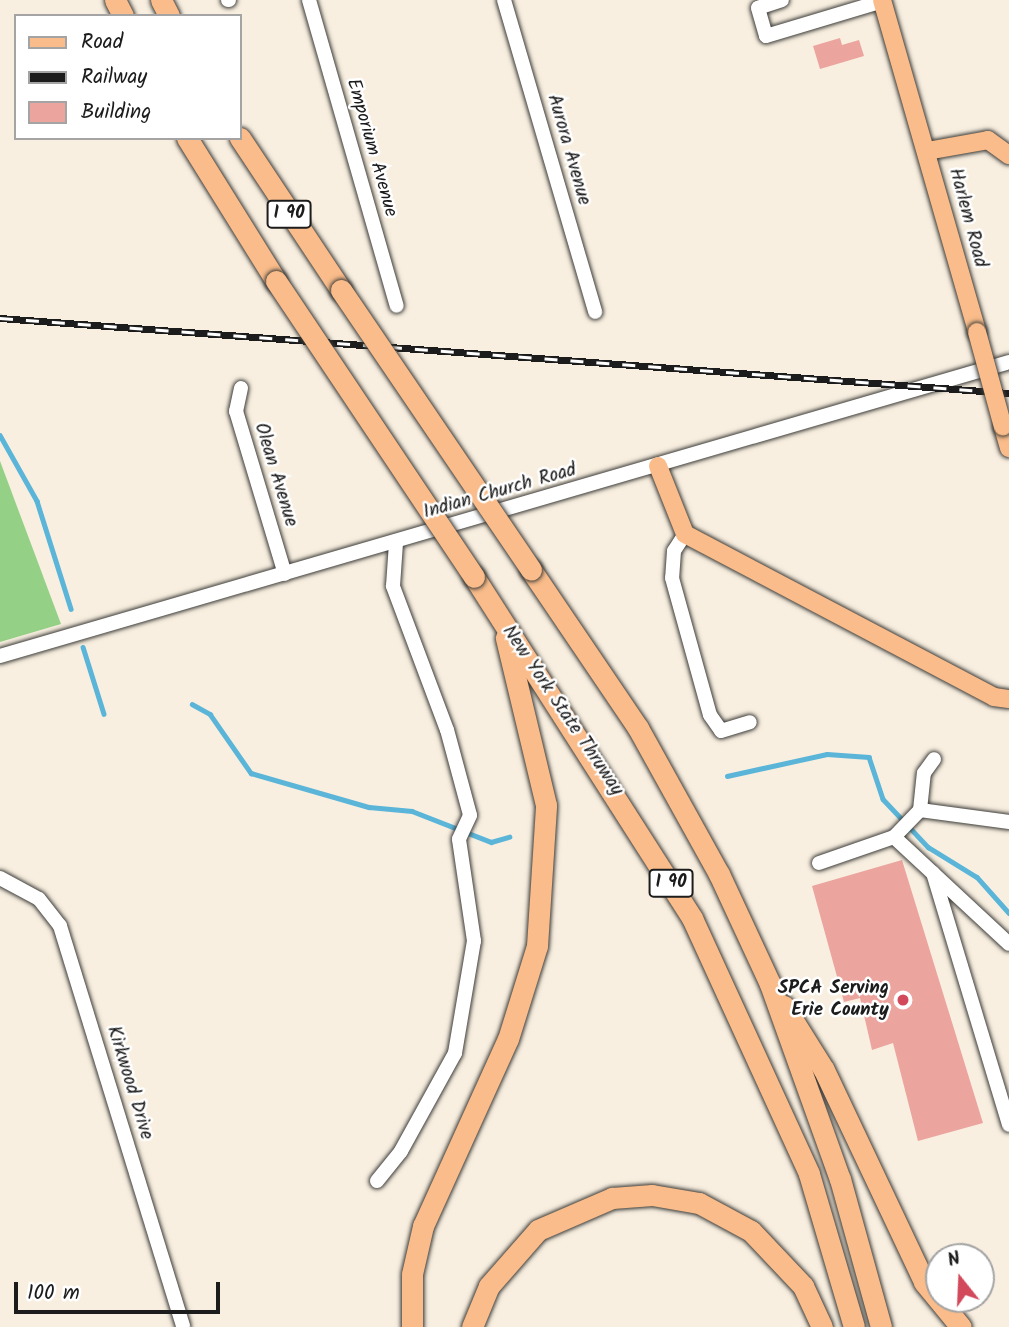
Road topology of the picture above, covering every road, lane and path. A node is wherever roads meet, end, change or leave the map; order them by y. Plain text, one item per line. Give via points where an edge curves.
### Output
1 (309, 0) edge
2 (504, 0) edge
3 (782, 0) edge
4 (882, 0) edge
5 (188, 140) edge
6 (241, 140) edge
7 (927, 151) junction
8 (1009, 155) edge
9 (397, 306) dead end
10 (595, 312) dead end
11 (1009, 362) edge
12 (241, 388) dead end
13 (1009, 448) edge
14 (658, 466) junction
15 (685, 534) junction
16 (396, 543) junction
17 (285, 574) junction
18 (496, 612) junction
19 (0, 656) edge
20 (1009, 699) edge
21 (750, 722) dead end
22 (934, 759) dead end
23 (920, 810) junction
24 (1009, 822) edge
25 (894, 838) junction
26 (819, 863) dead end
27 (933, 873) junction
28 (0, 878) edge
29 (1009, 944) edge
30 (771, 985) junction
31 (1009, 1125) edge
32 (377, 1181) dead end
33 (183, 1327) edge
34 (412, 1327) edge
35 (472, 1327) edge
36 (821, 1327) edge
37 (854, 1327) edge
38 (881, 1327) edge
39 (961, 1327) edge

1 - 9 street, Emporium Avenue
2 - 10 street, Aurora Avenue
3 - 4 street via 758,8 766,36
4 - 7 main road, Harlem Road
5 - 18 highway, New York State Thruway / I 90, bridge via 276,281
6 - 30 highway, I 90, bridge via 638,728 719,874
7 - 8 main road via 988,140
7 - 13 main road, Harlem Road, bridge
11 - 14 street, Indian Church Road
12 - 17 street, Olean Avenue via 236,411
14 - 15 main road
14 - 16 street, Indian Church Road
15 - 20 main road via 994,698
15 - 21 street via 672,578 710,715 721,731
16 - 17 street, Indian Church Road
16 - 32 street via 393,586 447,730 470,815 459,839 474,941 455,1053 401,1152
17 - 19 street, Indian Church Road
18 - 34 highway via 524,694 546,805 540,923 508,1039 423,1226 412,1274
18 - 37 highway, New York State Thruway / I 90 via 649,845 738,1009 808,1174
22 - 23 street via 924,773
23 - 24 street
23 - 25 street
25 - 26 street
25 - 27 street
27 - 29 street
27 - 31 street
28 - 33 street, Kirkwood Drive via 39,899 60,926
30 - 38 highway, I 90 via 840,1179
30 - 39 highway via 824,1070 924,1282
35 - 36 highway via 489,1286 538,1230 612,1198 652,1195 699,1203 751,1231 803,1286

